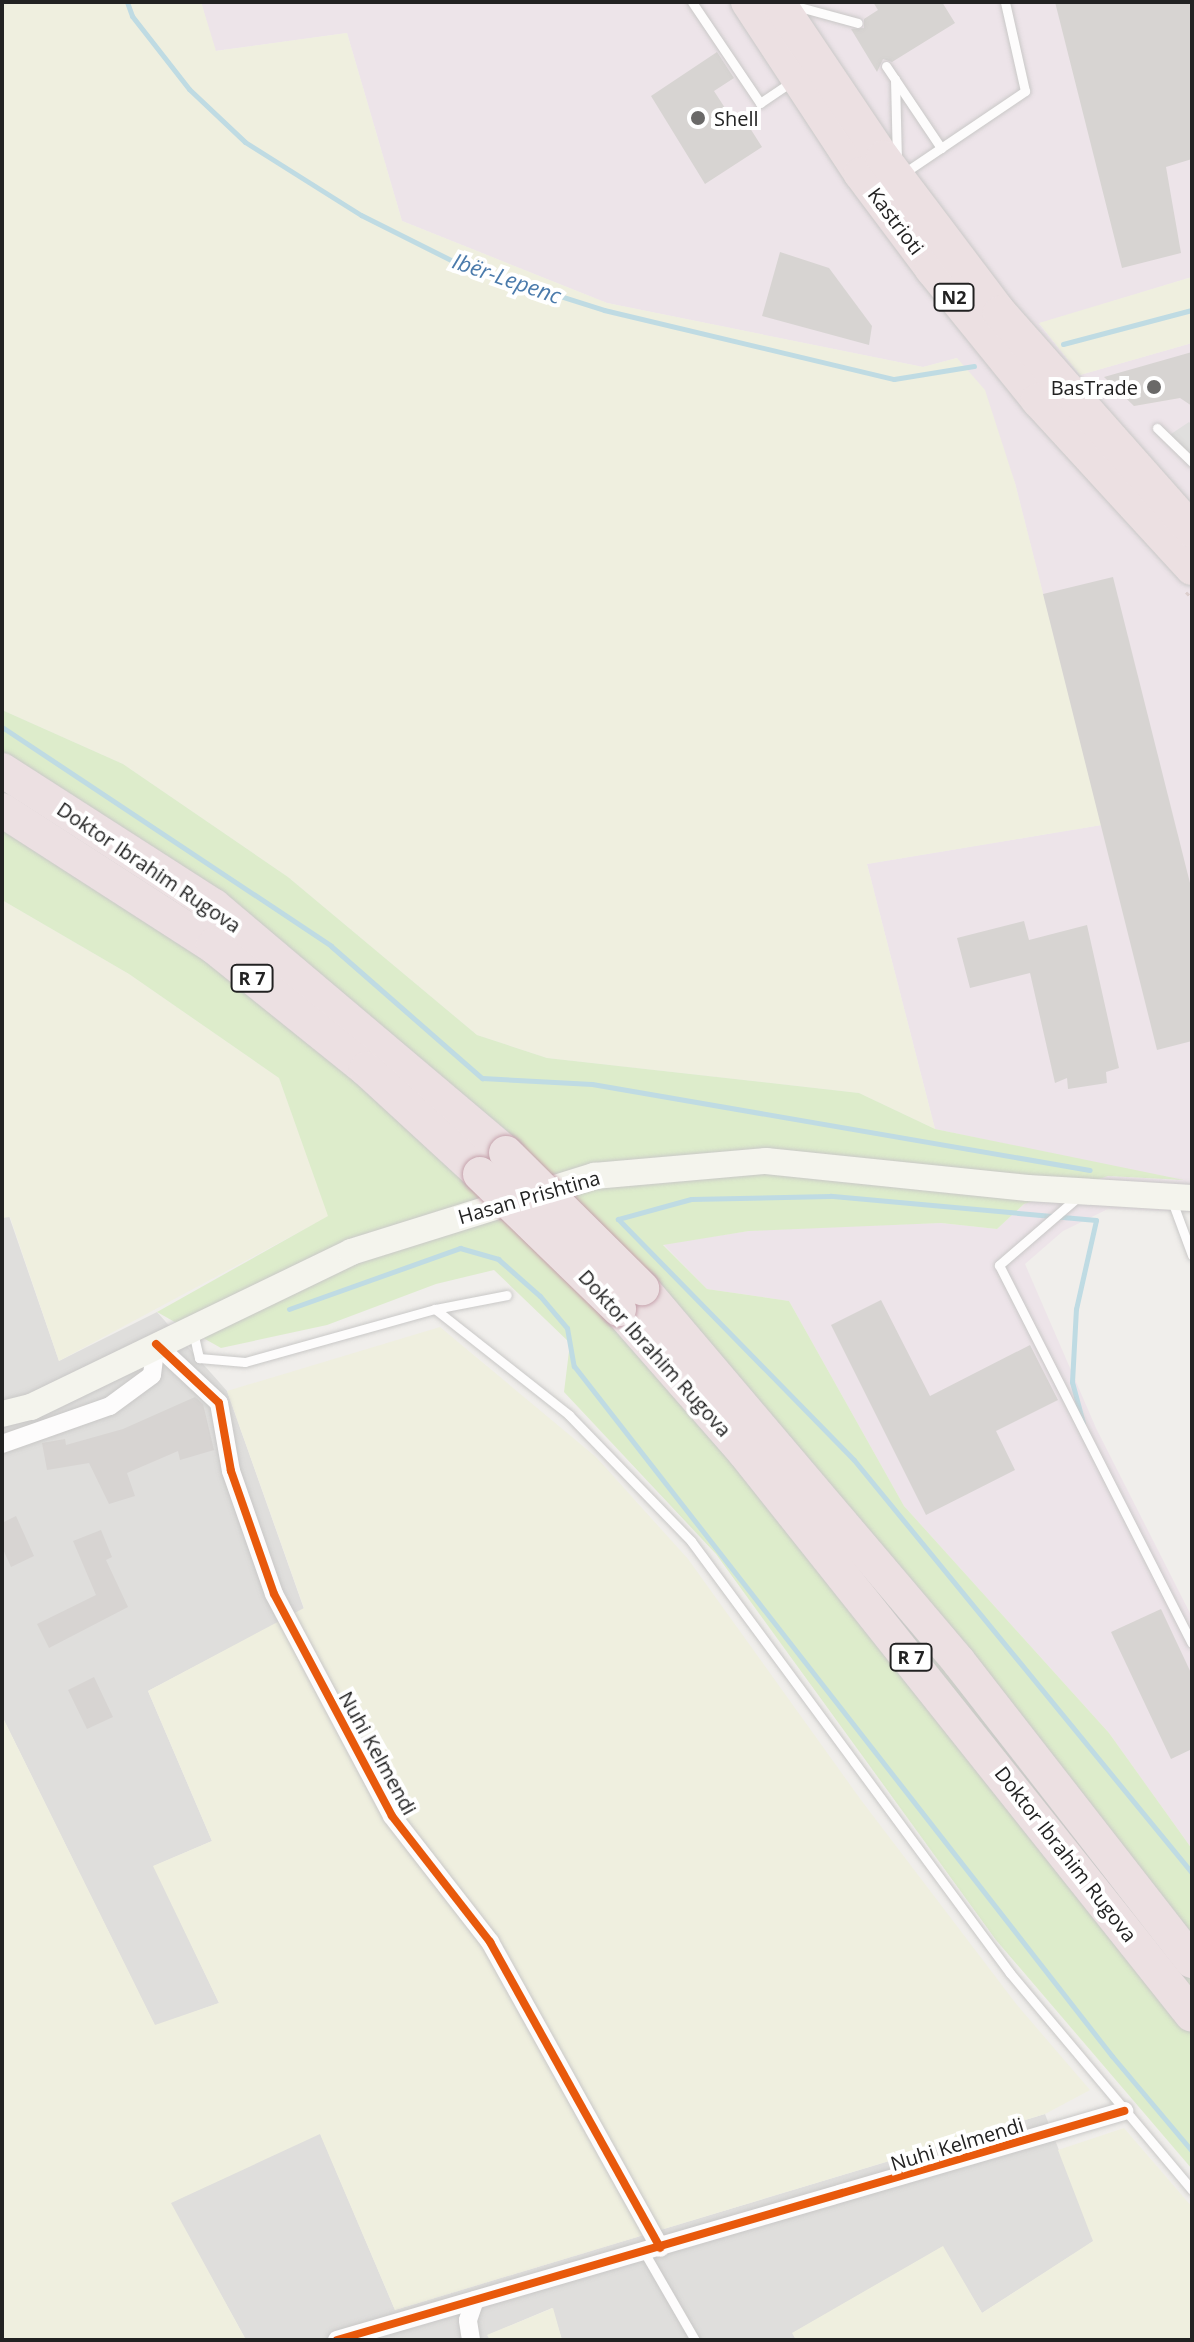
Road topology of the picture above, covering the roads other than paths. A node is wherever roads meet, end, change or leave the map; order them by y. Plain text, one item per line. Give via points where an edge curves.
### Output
1 (692, 2) edge
2 (748, 2) edge
3 (779, 2) edge
4 (1005, 2) edge
5 (858, 23) dead end
6 (886, 66) dead end
7 (797, 79) junction
8 (895, 79) junction
9 (941, 148) junction
10 (897, 178) junction
11 (1157, 428) dead end
12 (1192, 462) edge
13 (1192, 530) edge
14 (1192, 568) edge
15 (2, 770) edge
16 (2, 810) edge
17 (493, 1163) junction
18 (1084, 1191) junction
19 (1182, 1198) edge
20 (1192, 1255) edge
21 (507, 1295) dead end
22 (630, 1298) junction
23 (435, 1309) junction
24 (191, 1327) junction
25 (156, 1344) junction
26 (2, 1414) edge
27 (2, 1444) edge
28 (1192, 1643) edge
29 (1192, 1961) edge
30 (1192, 2015) edge
31 (1124, 2111) junction
32 (1192, 2190) edge
33 (652, 2250) junction
34 (475, 2300) junction
35 (337, 2340) edge
36 (471, 2340) edge
37 (695, 2340) edge

1 - 7 lane via 760,103
2 - 7 highway, Kastrioti / N2
3 - 5 lane
3 - 10 highway, Kastrioti / N2
4 - 9 lane via 1025,91
6 - 8 lane
7 - 14 highway, Kastrioti / N2 via 979,329 1095,466
8 - 9 lane
8 - 10 lane
9 - 10 lane
10 - 13 highway, Kastrioti / N2 via 1058,383
11 - 12 lane
15 - 17 highway, Doktor Ibrahim Rugova / R 7 via 214,906
16 - 17 highway, Doktor Ibrahim Rugova / R 7 via 213,946
17 - 22 highway, Doktor Ibrahim Rugova / R 7, bridge
18 - 19 main road, Hasan Prishtina
18 - 24 main road, Hasan Prishtina via 766,1161 594,1176 351,1252
18 - 28 lane via 999,1265
19 - 20 lane
21 - 23 lane
22 - 29 highway, Doktor Ibrahim Rugova / R 7 via 959,1662
22 - 30 highway, Doktor Ibrahim Rugova / R 7 via 754,1464
23 - 24 lane via 245,1362 199,1358
23 - 31 lane via 569,1415 691,1541 1010,1973
24 - 25 main road, Hasan Prishtina
25 - 26 main road, Hasan Prishtina via 31,1407
25 - 27 street via 152,1375 110,1406
25 - 33 street, Nuhi Kelmendi via 219,1403 231,1471 274,1594 392,1816 490,1942
31 - 32 lane
31 - 33 street, Nuhi Kelmendi
33 - 34 street, Nuhi Kelmendi
33 - 37 lane
34 - 35 street, Nuhi Kelmendi
34 - 36 street via 468,2320

